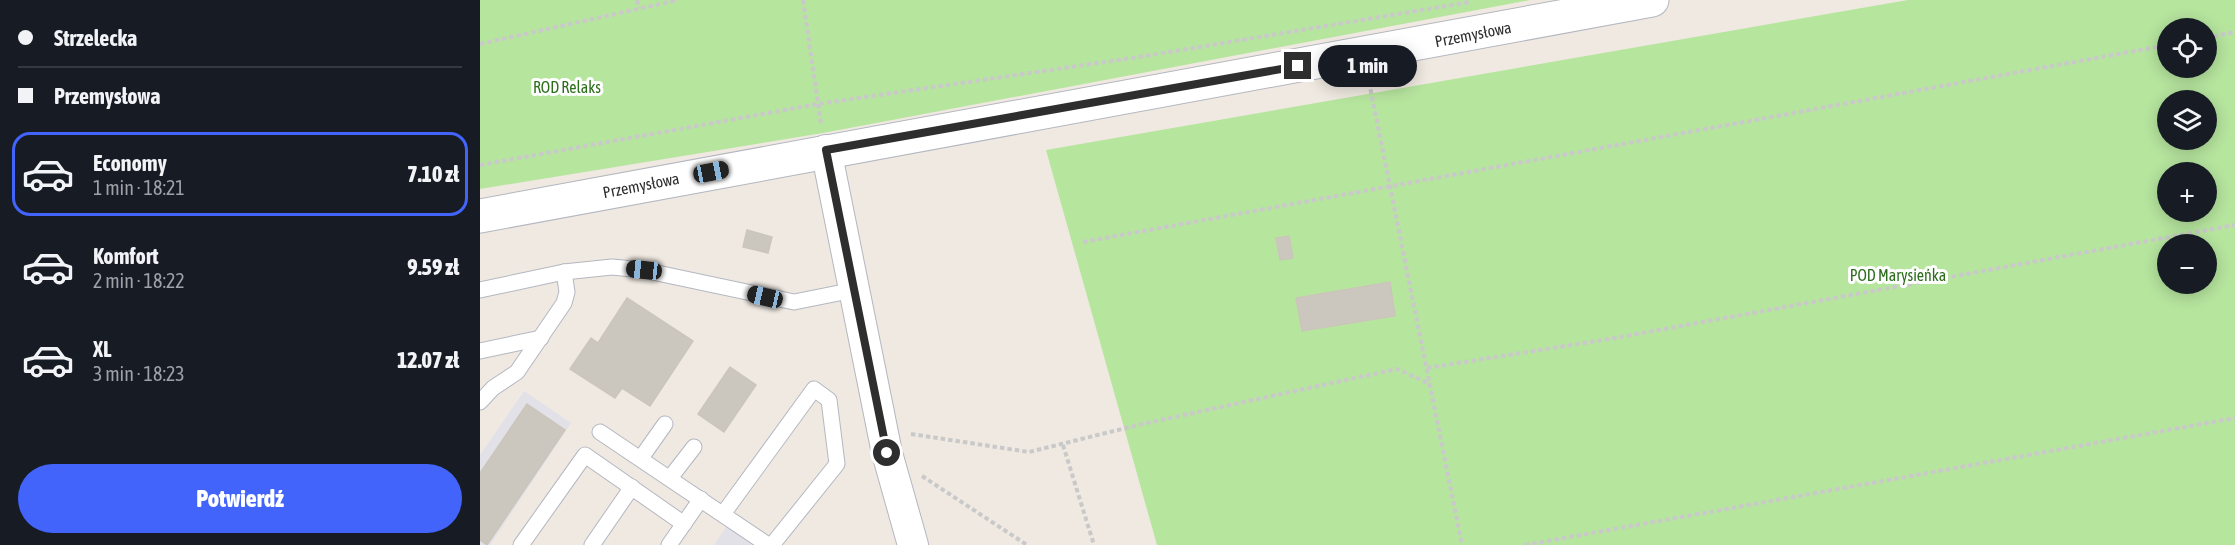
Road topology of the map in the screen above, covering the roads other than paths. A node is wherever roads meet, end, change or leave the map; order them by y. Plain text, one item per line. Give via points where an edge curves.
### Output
1 (1652, 0) edge
2 (826, 150) junction
3 (480, 216) edge
4 (564, 272) junction
5 (480, 290) edge
6 (854, 290) junction
7 (541, 338) junction
8 (480, 351) edge
9 (480, 402) edge
10 (665, 424) dead end
11 (600, 432) dead end
12 (694, 447) dead end
13 (641, 458) junction
14 (670, 478) junction
15 (632, 487) junction
16 (702, 499) junction
17 (723, 514) junction
18 (684, 524) junction
19 (909, 543) edge
20 (521, 545) edge
21 (592, 545) edge
22 (669, 545) edge
23 (770, 545) edge

1 - 2 street, Przemysłowa
2 - 3 street, Przemysłowa
2 - 6 street
4 - 5 lane
4 - 6 lane via 612,267 644,270 794,302
4 - 7 lane via 567,297
6 - 19 street
7 - 8 lane
7 - 9 lane via 517,372
10 - 13 lane
11 - 13 lane
12 - 14 lane
13 - 14 lane
14 - 16 lane
15 - 18 lane
15 - 20 lane via 585,455
15 - 21 lane
16 - 17 lane
16 - 18 lane
17 - 23 lane
17 - 23 lane via 814,388 829,400 837,464
18 - 22 lane

